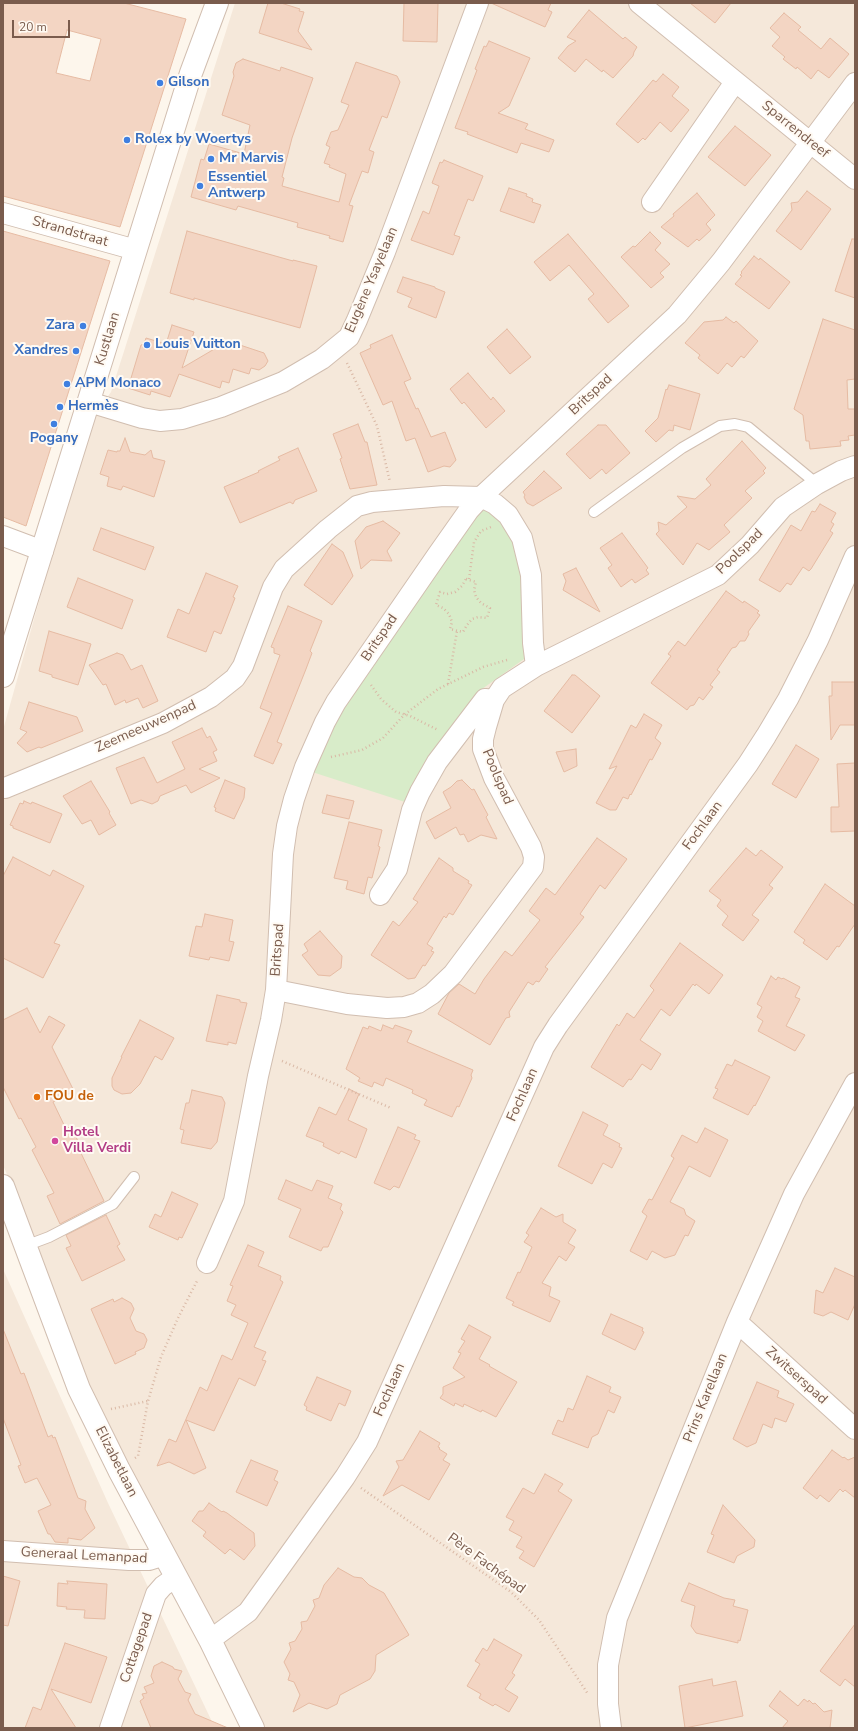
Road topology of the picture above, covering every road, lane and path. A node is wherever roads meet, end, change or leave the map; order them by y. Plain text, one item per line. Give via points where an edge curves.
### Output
1 (217, 3) edge
2 (478, 3) edge
3 (639, 3) edge
4 (735, 82) junction
5 (855, 83) edge
6 (810, 143) junction
7 (855, 179) edge
8 (652, 202) dead end
9 (3, 213) edge
10 (136, 250) junction
11 (340, 346) junction
12 (89, 402) junction
13 (855, 466) edge
14 (817, 484) junction
15 (481, 497) junction
16 (394, 499) junction
17 (594, 512) dead end
18 (509, 517) junction
19 (3, 536) edge
20 (42, 551) junction
21 (855, 556) edge
22 (469, 579) junction
23 (457, 631) junction
24 (535, 662) junction
25 (360, 668) junction
26 (3, 676) edge
27 (448, 684) junction
28 (494, 700) junction
29 (404, 715) junction
30 (458, 734) junction
31 (305, 768) junction
32 (5, 788) dead end
33 (380, 895) dead end
34 (276, 990) junction
35 (264, 1053) junction
36 (855, 1083) edge
37 (391, 1108) dead end
38 (134, 1177) dead end
39 (3, 1186) edge
40 (25, 1246) junction
41 (207, 1263) joint
42 (737, 1322) junction
43 (148, 1402) junction
44 (91, 1414) junction
45 (855, 1429) edge
46 (119, 1470) junction
47 (345, 1477) junction
48 (3, 1551) edge
49 (165, 1555) junction
50 (176, 1577) junction
51 (210, 1640) junction
52 (608, 1704) junction
53 (110, 1728) edge
54 (253, 1728) edge
55 (611, 1728) edge

1 - 10 street, Kustlaan via 191,73
2 - 11 street, Eugène Ysayelaan via 357,320 349,337
3 - 4 street, Sparrendreef
4 - 6 street, Sparrendreef
4 - 8 street
5 - 6 street, Britspad
6 - 7 street, Sparrendreef
6 - 15 street, Britspad via 721,262 677,315
9 - 10 street, Strandstraat
10 - 12 street, Kustlaan
11 - 12 street, Eugène Ysayelaan via 283,382 222,407 182,419 160,421 142,418
11 - 16 path via 377,426
12 - 20 street, Kustlaan
13 - 14 street, Poolspad
14 - 17 lane via 748,427 735,424 720,426 682,448
14 - 24 street, Poolspad via 783,507 718,575
15 - 16 street, Zeemeeuwenpad
15 - 18 street, Zeemeeuwenpad via 495,504
15 - 25 street, Britspad via 438,554
16 - 32 street, Zeemeeuwenpad via 356,506 284,569 272,587 243,666 234,678 211,697 163,722
18 - 22 path via 481,531 474,542
18 - 24 street, Zeemeeuwenpad via 522,538 531,575
19 - 20 street
20 - 26 street, Kustlaan
21 - 47 street, Fochlaan via 818,640 766,736 544,1047 366,1442
22 - 23 path via 476,582 476,597 490,608 486,618 472,619 463,632
22 - 23 path via 466,578 455,592 440,592 436,605 449,614 452,622 450,629
23 - 27 path
24 - 27 path via 498,662
24 - 28 street, Poolspad via 502,688
25 - 29 path via 381,699 396,712
25 - 31 street, Britspad via 336,702
27 - 29 path
28 - 30 street via 485,699
28 - 34 street, Poolspad via 483,738 483,748 494,778 531,847 533,867 454,974 432,994 418,1003 404,1007 347,1004
29 - 30 path via 437,729
29 - 31 path via 383,738 362,750 330,757
30 - 33 street via 437,762 420,792 412,810 397,869
31 - 34 street, Britspad via 294,799 283,854
34 - 35 street, Britspad
35 - 37 path
35 - 41 street, Britspad via 234,1201
36 - 42 street, Prins Karellaan via 794,1194
38 - 40 lane via 113,1204 49,1237
39 - 40 street, Elizabetlaan
40 - 44 street, Elizabetlaan via 79,1389
41 - 43 path via 162,1357
42 - 45 street, Zwitserspad
42 - 52 street, Prins Karellaan via 616,1618 608,1665
43 - 44 path
43 - 46 path via 138,1456
44 - 46 street, Elizabetlaan
46 - 49 street, Elizabetlaan
47 - 51 street, Fochlaan via 248,1612
47 - 52 path, Père Fachépad via 511,1592 539,1620 594,1702
48 - 49 street, Generaal Lemanpad via 129,1560 150,1560
49 - 50 street, Elizabetlaan
50 - 51 street, Elizabetlaan
50 - 53 street, Cottagepad via 156,1594
51 - 54 street, Elizabetlaan
52 - 55 street, Prins Karellaan

